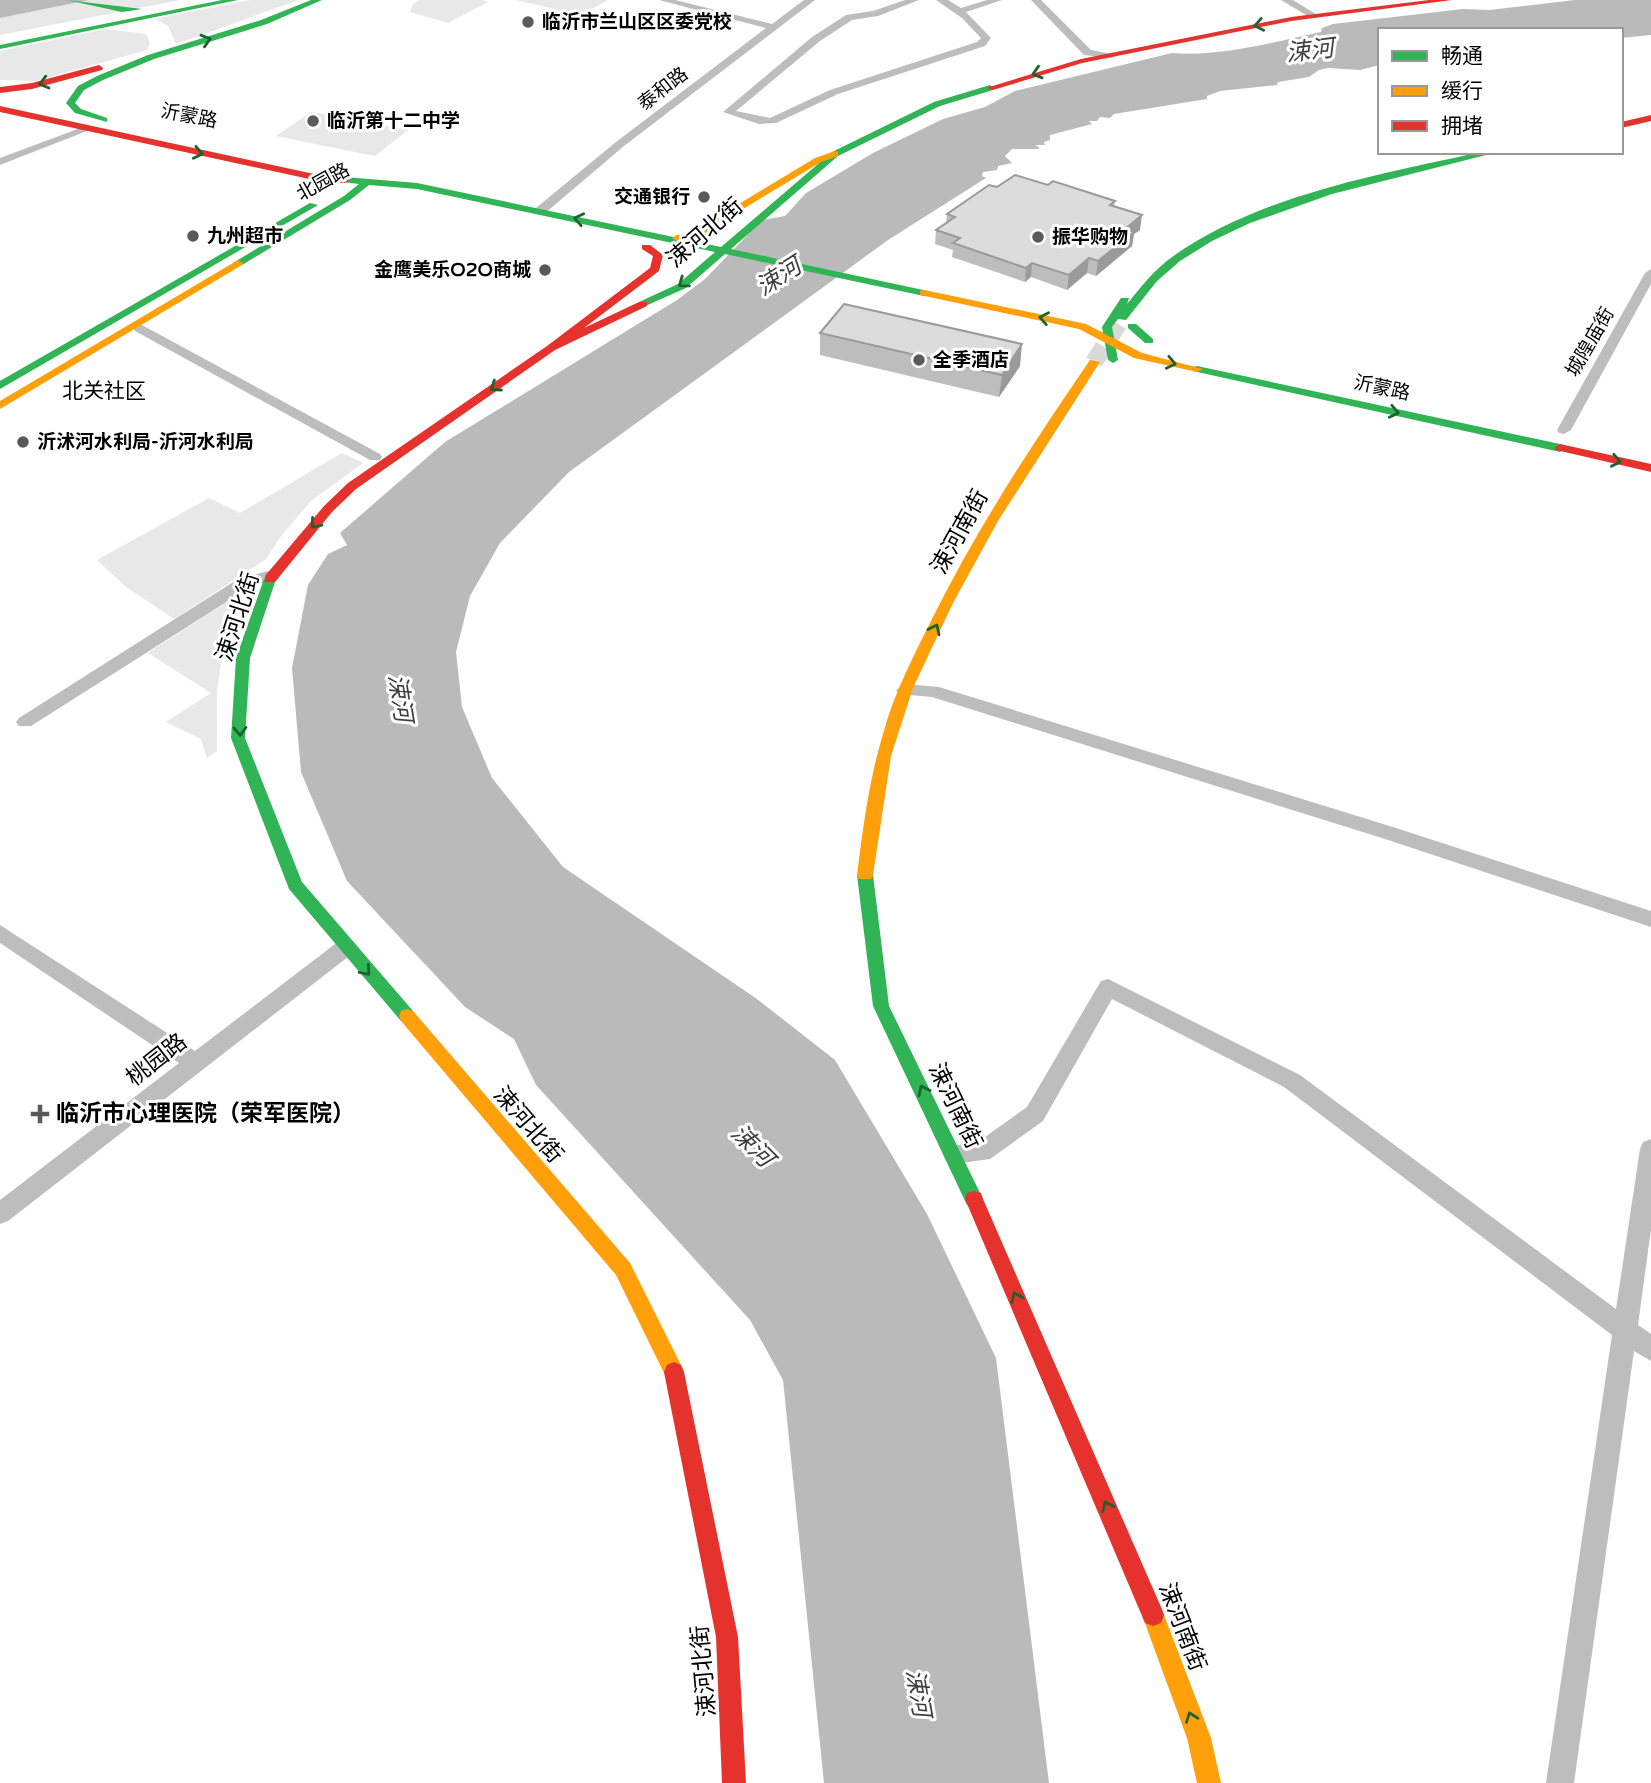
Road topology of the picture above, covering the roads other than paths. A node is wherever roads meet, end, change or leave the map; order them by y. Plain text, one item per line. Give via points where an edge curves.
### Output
1 (54, 0) edge
2 (71, 0) edge
3 (202, 0) edge
4 (234, 0) edge
5 (318, 0) edge
6 (664, 0) edge
7 (810, 0) edge
8 (915, 0) edge
9 (941, 0) edge
10 (997, 0) edge
11 (1035, 0) edge
12 (1286, 0) edge
13 (1438, 1) edge
14 (156, 9) junction
15 (961, 11) junction
16 (1314, 16) junction
17 (107, 26) junction
18 (772, 27) junction
19 (44, 30) junction
20 (0, 39) edge
21 (0, 47) edge
22 (1084, 57) junction
23 (0, 90) edge
24 (0, 97) edge
25 (0, 109) edge
26 (0, 118) edge
27 (1651, 118) edge
28 (104, 120) junction
29 (68, 124) junction
30 (1623, 125) edge
31 (87, 129) junction
32 (835, 154) junction
33 (1485, 154) edge
34 (0, 162) edge
35 (295, 173) junction
36 (368, 181) junction
37 (410, 202) dead end
38 (434, 202) junction
39 (363, 206) dead end
40 (772, 206) junction
41 (307, 211) junction
42 (540, 211) junction
43 (664, 237) junction
44 (646, 247) junction
45 (709, 247) junction
46 (683, 260) junction
47 (1651, 273) edge
48 (852, 285) junction
49 (184, 303) junction
50 (167, 306) junction
51 (622, 315) junction
52 (1121, 322) junction
53 (1082, 326) junction
54 (141, 328) junction
55 (1108, 340) junction
56 (551, 348) junction
57 (1138, 356) junction
58 (1112, 360) junction
59 (1094, 362) tunnel mouth
60 (0, 386) edge
61 (0, 397) edge
62 (0, 406) edge
63 (0, 412) edge
64 (1564, 430) dead end
65 (375, 457) dead end
66 (1651, 468) edge
67 (1021, 471) junction
68 (272, 575) junction
69 (905, 690) junction
70 (25, 722) dead end
71 (1651, 919) edge
72 (0, 933) edge
73 (346, 947) junction
74 (196, 1063) junction
75 (1651, 1149) edge
76 (954, 1154) junction
77 (0, 1214) edge
78 (1625, 1330) junction
79 (1651, 1349) edge
80 (734, 1783) edge
81 (1209, 1783) edge
82 (1560, 1783) edge

1 - 19 main road via 75,9 71,17
2 - 14 main road via 122,10
3 - 14 main road
4 - 17 main road
28 -> 5 main road via 78,111 70,103 81,88 151,57
6 - 18 street
7 - 18 street, 泰和路
8 - 15 street via 875,14 849,17 728,112 772,121 834,92 981,44 986,38
9 - 15 street
10 - 15 street
11 - 22 street
12 - 16 street
13 - 16 main road, 涑河北街
14 - 19 main road
16 -> 22 main road, 涑河北街
17 - 21 main road
17 -> 23 main road via 131,26 159,35 160,47 143,57
18 - 42 street, 泰和路
19 - 20 main road
22 -> 32 main road, 涑河北街 via 937,104
24 - 28 main road, 沂蒙路
25 - 29 main road, 沂蒙路
26 - 29 main road
27 - 30 main road
28 - 36 main road, 沂蒙路 via 345,169
29 - 31 main road, 沂蒙路
31 - 34 street
31 -> 35 main road, 沂蒙路
32 - 40 main road, 涑河北街
32 - 43 main road via 745,204 699,236
33 - 52 main road via 1320,194 1206,240 1152,281
35 - 36 main road, 沂蒙路
35 - 41 main road via 316,187 317,197
36 - 38 main road, 沂蒙路
36 - 41 main road, 北园路
36 - 42 main road, 沂蒙路
36 - 50 main road, 北园路
37 - 38 main road
38 - 44 main road, 沂蒙路
39 - 49 main road via 322,220
40 - 45 main road via 770,197 755,201 709,234
40 -> 51 main road, 涑河北街 via 682,286
41 - 60 main road
41 - 61 main road, 北园路
43 -> 42 main road, 沂蒙路
43 - 45 main road, 沂蒙路
44 - 46 main road, 沂蒙路
44 - 56 main road via 658,255 655,269
45 - 48 main road, 沂蒙路
46 - 48 main road, 沂蒙路
46 - 51 main road via 608,308 611,315
47 - 64 street, 城隍庙街
53 -> 48 main road, 沂蒙路
48 - 55 main road, 沂蒙路 via 1072,340
49 - 50 main road
49 - 54 main road
50 - 62 main road, 北园路
51 - 56 main road, 涑河北街
52 - 53 main road
52 - 55 main road
52 - 55 main road
52 - 55 main road, 沂蒙路 via 1156,342
53 - 55 main road, 沂蒙路
54 - 63 main road
54 - 65 street
55 - 57 main road, 沂蒙路
55 - 58 main road
55 - 67 main road via 1087,354 1022,447
56 -> 68 main road, 涑河北街 via 352,486
57 - 58 main road
57 -> 66 main road, 沂蒙路
58 - 67 main road via 1046,452
59 - 67 main road, 涑河南街
69 -> 67 main road, 涑河南街 via 980,539
68 - 70 street via 244,583
68 -> 73 main road, 涑河北街 via 243,658 238,738 295,885
69 - 71 street via 933,691
76 -> 69 main road, 涑河南街 via 881,1006 865,874 882,764
72 - 74 street
73 - 74 street, 桃园路
73 -> 80 main road, 涑河北街 via 623,1269 675,1374 727,1637
74 - 77 street, 桃园路
75 - 78 street
76 - 78 street via 982,1152 1035,1114 1108,987 1292,1081
81 -> 76 main road, 涑河南街 via 1199,1738 1141,1583
78 - 79 street
78 - 82 street

